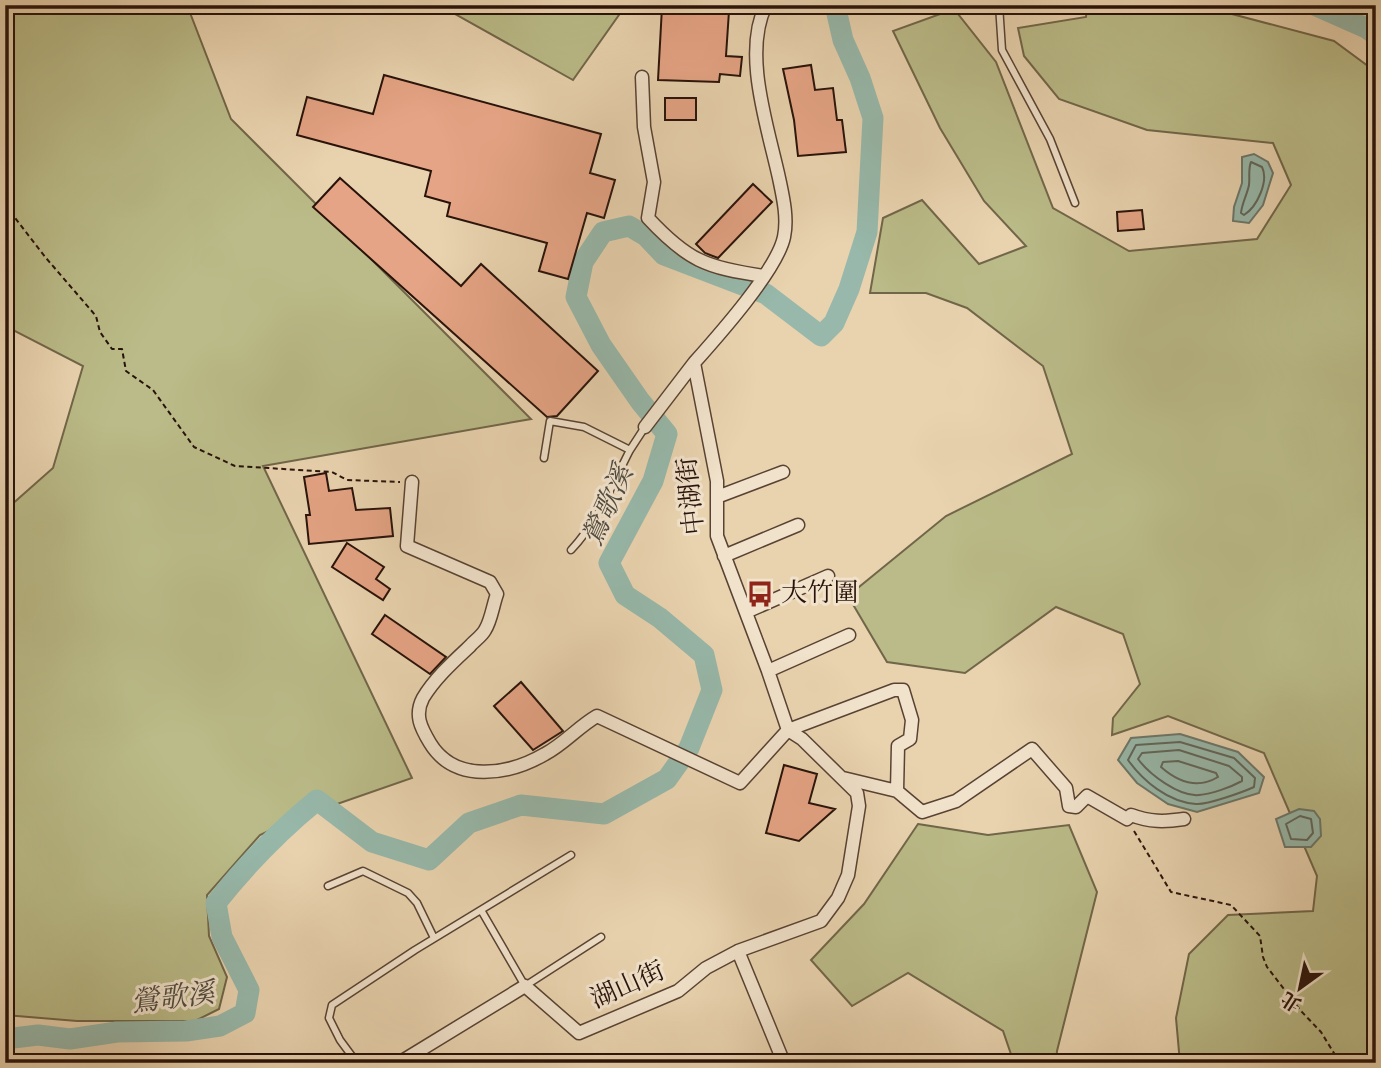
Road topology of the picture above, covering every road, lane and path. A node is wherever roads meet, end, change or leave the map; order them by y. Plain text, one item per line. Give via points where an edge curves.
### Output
1 (766, 5) edge
2 (999, 5) edge
3 (642, 77) dead end
4 (1075, 203) dead end
5 (5, 205) edge
6 (761, 279) junction
7 (694, 363) junction
8 (645, 427) joint
9 (630, 450) junction
10 (544, 458) dead end
11 (783, 472) dead end
12 (412, 482) joint
13 (717, 497) junction
14 (799, 525) dead end
15 (571, 550) dead end
16 (724, 556) junction
17 (828, 576) dead end
18 (746, 612) junction
19 (849, 635) dead end
20 (768, 671) junction
21 (788, 730) junction
22 (842, 778) junction
23 (897, 791) junction
24 (1127, 819) junction
25 (1184, 819) dead end
26 (571, 855) dead end
27 (328, 886) dead end
28 (481, 910) junction
29 (601, 937) dead end
30 (434, 938) junction
31 (738, 951) junction
32 (525, 986) junction
33 (357, 1063) edge
34 (399, 1063) edge
35 (783, 1063) edge
36 (1340, 1063) edge

1 - 6 street via 755,38 757,73 784,203 784,235
2 - 4 lane via 1002,50 1050,139
3 - 6 street via 644,127 654,182 648,218 690,256
5 - 12 path via 96,316 112,349 122,349 126,371 153,390 194,447 235,466 331,472 347,480
6 - 7 street
7 - 8 street
7 - 13 street, 中湖街 via 718,481
8 - 9 lane
9 - 10 lane via 584,427 550,421
9 - 15 lane via 612,489
11 - 13 street
12 - 21 street via 407,546 490,582 496,594 485,631 443,672 423,698 418,713 420,727 434,749 454,768 501,771 545,754 597,716 740,783
13 - 16 street, 中湖街 via 717,536
14 - 16 street
16 - 18 street, 中湖街
17 - 18 street
18 - 20 street, 中湖街
19 - 20 street
20 - 21 street, 中湖街
21 - 22 street
21 - 23 street via 903,690 912,720 910,739 898,746
22 - 23 street
22 - 31 street via 857,793 859,806 848,875 838,898 821,921
23 - 24 street via 922,811 956,801 1032,749 1066,788 1069,806 1076,807 1087,796
24 - 25 street via 1131,815 1147,821
24 - 36 path via 1171,892 1231,905 1259,936 1267,967 1321,1032
26 - 28 lane
27 - 30 lane via 363,870 408,893
28 - 30 lane
28 - 32 lane
29 - 32 lane
30 - 33 lane via 332,1005 329,1018
31 - 32 street, 湖山街 via 706,968 678,991 579,1033
31 - 35 street
32 - 34 street

